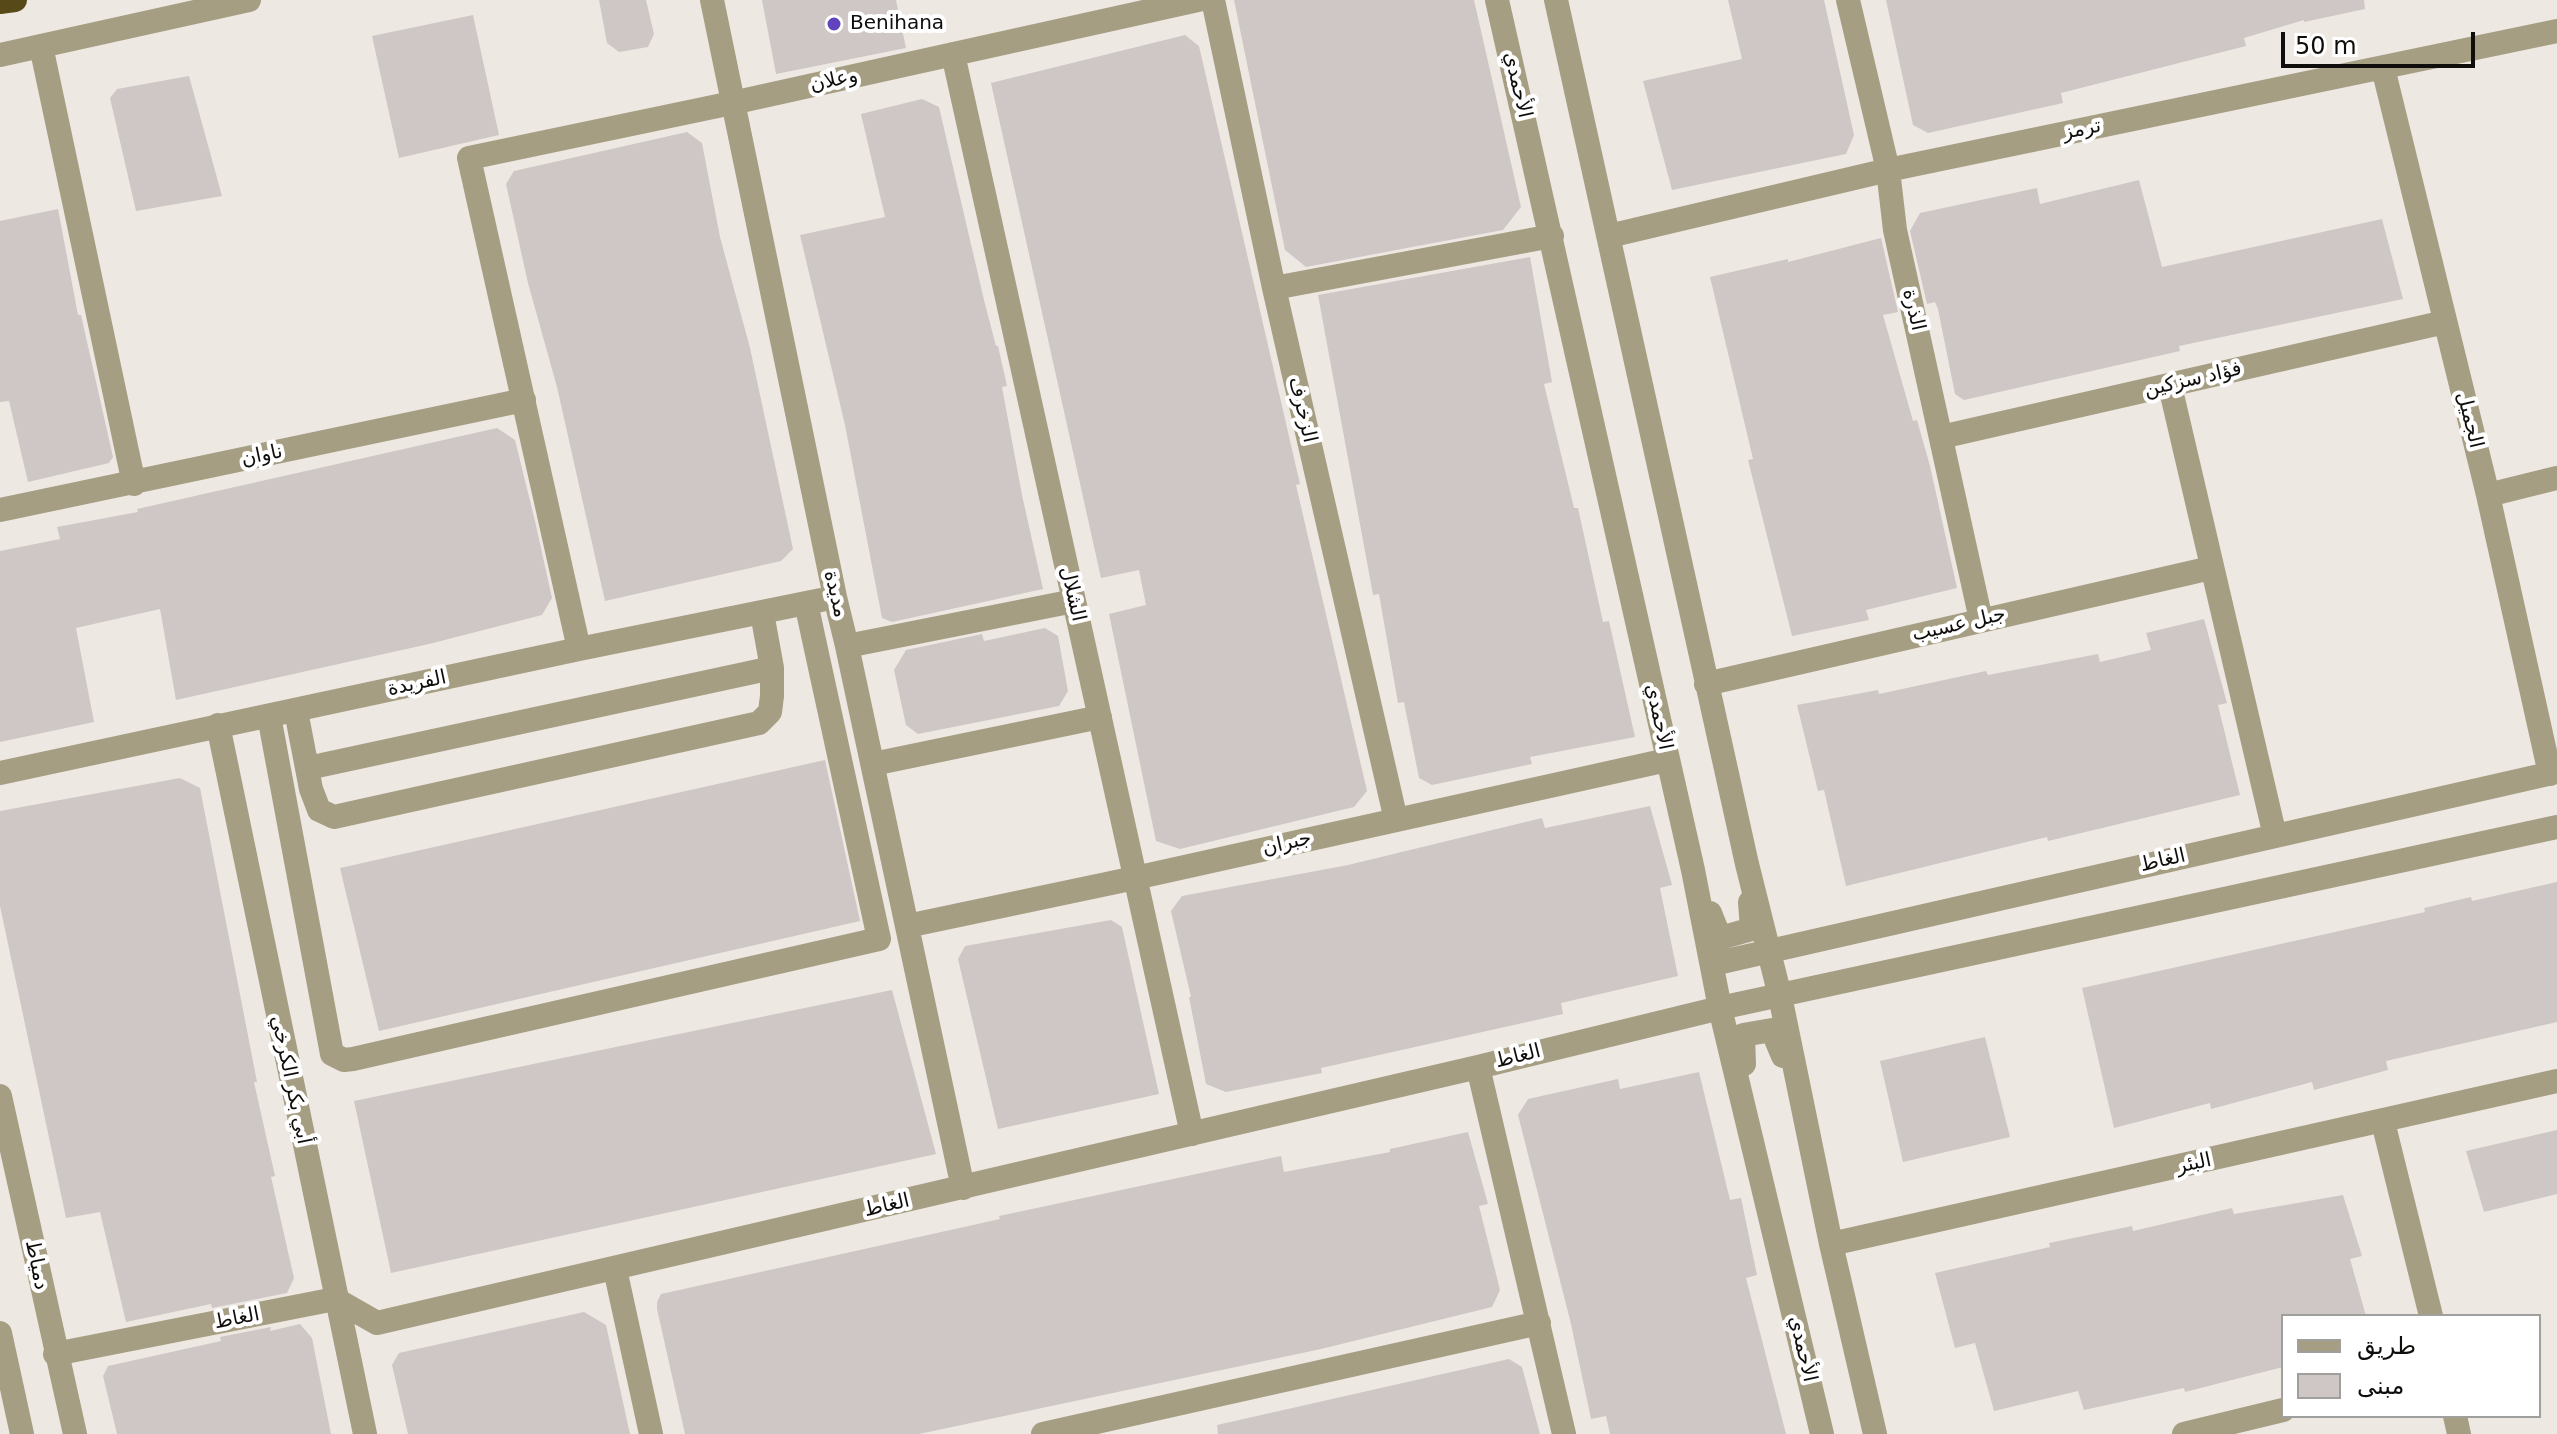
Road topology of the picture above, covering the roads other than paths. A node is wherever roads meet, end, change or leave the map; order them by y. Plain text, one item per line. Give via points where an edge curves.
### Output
1 (15, 0) edge
2 (249, 0) edge
3 (712, 0) edge
4 (1198, 0) edge
5 (1213, 0) edge
6 (1497, 0) edge
7 (1556, 0) edge
8 (1848, 0) edge
9 (0, 2) edge
10 (2557, 31) edge
11 (41, 46) junction
12 (953, 54) junction
13 (0, 55) edge
14 (2383, 68) junction
15 (732, 103) junction
16 (1888, 170) junction
17 (1552, 236) junction
18 (1609, 236) junction
19 (1274, 288) junction
20 (2445, 322) junction
21 (2170, 386) junction
22 (524, 400) junction
23 (1941, 437) junction
24 (2557, 478) edge
25 (134, 484) junction
26 (2488, 495) junction
27 (0, 510) edge
28 (2211, 568) junction
29 (835, 597) junction
30 (1074, 601) junction
31 (806, 603) junction
32 (762, 613) junction
33 (1981, 620) junction
34 (847, 646) junction
35 (579, 649) junction
36 (772, 668) junction
37 (1706, 684) junction
38 (296, 711) junction
39 (269, 716) junction
40 (1100, 717) junction
41 (218, 725) junction
42 (1667, 760) junction
43 (873, 764) junction
44 (308, 768) junction
45 (0, 773) edge
46 (2553, 773) edge
47 (1396, 820) junction
48 (2557, 827) edge
49 (2275, 836) junction
50 (1747, 864) junction
51 (1693, 870) junction
52 (1135, 878) junction
53 (907, 926) junction
54 (1770, 950) junction
55 (1713, 964) junction
56 (1780, 996) junction
57 (1720, 1008) junction
58 (1478, 1067) junction
59 (2557, 1081) edge
60 (0, 1096) edge
61 (1801, 1099) junction
62 (1745, 1112) junction
63 (2383, 1122) junction
64 (1192, 1134) junction
65 (963, 1188) junction
66 (1831, 1244) junction
67 (615, 1269) junction
68 (335, 1299) junction
69 (2431, 1314) edge
70 (1539, 1323) junction
71 (0, 1333) edge
72 (55, 1354) junction
73 (2281, 1410) edge
74 (22, 1434) edge
75 (75, 1434) edge
76 (365, 1434) edge
77 (651, 1434) edge
78 (1043, 1434) edge
79 (1564, 1434) edge
80 (1822, 1434) edge
81 (1875, 1434) edge
82 (2184, 1434) edge

1 - 9 highway
2 - 11 street
3 - 15 street, مديدة
4 - 12 street, وعلان
5 - 19 street, الزخرف
6 - 17 street, الأحمدي
7 - 18 street
8 - 16 street, الذرة
10 - 14 street, ترمز
11 - 13 street
11 - 25 street
12 - 15 street, وعلان
12 - 30 street, الشلال
14 - 16 street, ترمز
14 - 20 street, الجميل
15 - 22 street, وعلان via 469,158
15 - 29 street, مديدة
16 - 18 street, ترمز
16 - 23 street, الذرة via 1895,230
17 - 19 street
17 - 42 street, الأحمدي
18 - 37 street
19 - 47 street, الزخرف
20 - 21 street, فؤاد سزكين
20 - 26 street, الجميل
21 - 23 street, فؤاد سزكين
21 - 28 street
22 - 25 street, ناوان
22 - 35 street
23 - 33 street, الذرة
24 - 26 street
25 - 27 street, ناوان
26 - 46 street, الجميل
28 - 33 street, جبل عسيب
28 - 49 street
29 - 31 street, الفريدة
29 - 34 street, مديدة
30 - 34 street
30 - 40 street, الشلال
31 - 32 street, الفريدة
31 - 39 street via 879,939 353,1059 332,1054
32 - 35 street, الفريدة
32 - 36 street
33 - 37 street, جبل عسيب
34 - 43 street, مديدة
35 - 38 street, الفريدة
36 - 44 street
36 - 44 street via 770,712 759,723 334,817 319,810
37 - 50 street
38 - 39 street, الفريدة
38 - 44 street
39 - 41 street, الفريدة
40 - 43 street
40 - 52 street, الشلال
41 - 45 street, الفريدة
41 - 68 street, أبي بكر الكرخي
42 - 47 street, جبران
42 - 51 street, الأحمدي
43 - 53 street, مديدة
46 - 49 street, الغاط
47 - 52 street, جبران
48 - 56 street
49 - 54 street, الغاط
50 - 51 street via 1752,929 1720,938
50 - 54 street
51 - 55 street, الأحمدي
52 - 53 street, جبران
52 - 64 street, الشلال
53 - 65 street, مديدة
54 - 55 street, الغاط
54 - 56 street
55 - 57 street, الأحمدي
56 - 57 street, الغاط
56 - 61 street
57 - 58 street, الغاط
57 - 62 street, الأحمدي
58 - 64 street, الغاط
58 - 70 street
59 - 63 street, البئر
60 - 72 street, دمياط
61 - 62 street via 1772,1030 1743,1035
61 - 66 street
62 - 80 street, الأحمدي
63 - 66 street, البئر
63 - 69 street
64 - 65 street, الغاط
65 - 67 street, الغاط
66 - 81 street
67 - 68 street, الغاط via 377,1323
67 - 77 street
68 - 72 street, الغاط
68 - 76 street, أبي بكر الكرخي
70 - 78 street
70 - 79 street
71 - 74 street
72 - 75 street, دمياط
73 - 82 street

